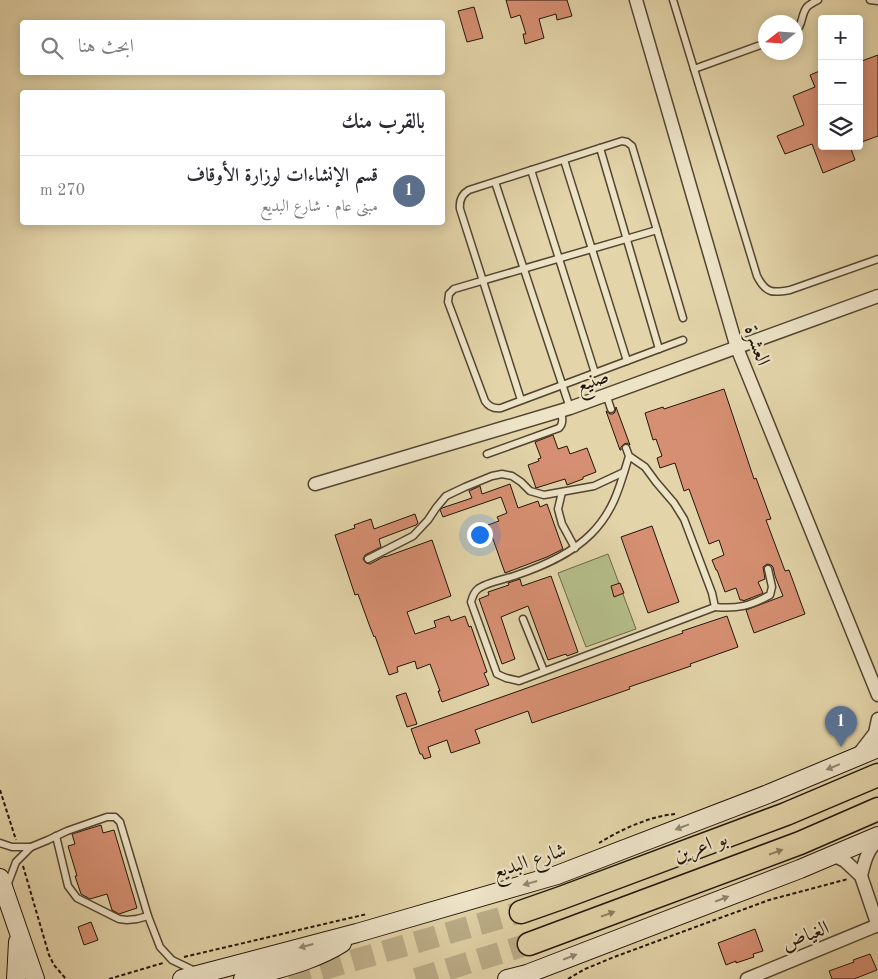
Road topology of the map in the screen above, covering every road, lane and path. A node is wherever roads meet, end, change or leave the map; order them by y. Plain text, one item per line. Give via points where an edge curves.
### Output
1 (636, 0) edge
2 (673, 0) edge
3 (818, 0) edge
4 (870, 0) edge
5 (878, 2) edge
6 (803, 15) edge
7 (758, 46) edge
8 (694, 70) junction
9 (600, 148) junction
10 (564, 160) junction
11 (531, 170) junction
12 (495, 182) junction
13 (657, 230) junction
14 (627, 239) junction
15 (592, 249) junction
16 (559, 258) junction
17 (878, 259) edge
18 (524, 269) junction
19 (483, 280) junction
20 (878, 296) edge
21 (683, 318) dead end
22 (683, 340) dead end
23 (737, 348) junction
24 (659, 349) junction
25 (627, 361) junction
26 (595, 373) junction
27 (562, 385) junction
28 (606, 394) junction
29 (521, 400) junction
30 (565, 409) junction
31 (611, 409) dead end
32 (626, 448) dead end
33 (487, 454) dead end
34 (629, 456) junction
35 (624, 472) junction
36 (315, 484) dead end
37 (562, 492) junction
38 (575, 548) junction
39 (368, 559) dead end
40 (768, 569) dead end
41 (715, 607) junction
42 (524, 619) dead end
43 (544, 671) junction
44 (877, 694) edge
45 (878, 705) edge
46 (878, 719) edge
47 (878, 748) edge
48 (857, 757) junction
49 (878, 775) edge
50 (0, 790) edge
51 (878, 809) edge
52 (677, 814) dead end
53 (56, 836) junction
54 (878, 836) edge
55 (878, 840) edge
56 (0, 843) edge
57 (598, 843) dead end
58 (18, 847) junction
59 (31, 848) junction
60 (833, 855) junction
61 (21, 857) junction
62 (860, 876) junction
63 (2, 885) edge
64 (521, 912) tunnel mouth
65 (370, 914) dead end
66 (148, 916) junction
67 (878, 926) edge
68 (18, 930) junction
69 (357, 933) junction
70 (529, 944) tunnel mouth
71 (26, 952) junction
72 (172, 960) junction
73 (202, 974) junction
74 (16, 979) edge
75 (28, 979) edge
76 (35, 979) edge
77 (44, 979) edge
78 (66, 979) edge
79 (110, 979) edge
80 (182, 979) edge
81 (243, 979) edge
82 (507, 979) edge
83 (568, 979) edge
84 (747, 979) edge

1 - 23 street, العشرة
2 - 8 lane
3 - 6 lane via 808,5
4 - 5 lane
7 - 8 lane
8 - 17 lane via 762,286 770,292 790,290
9 - 10 lane
9 - 13 lane via 622,141 632,146
9 - 14 lane
10 - 11 lane
10 - 15 lane
11 - 12 lane
11 - 16 lane
12 - 18 lane
12 - 19 lane via 465,192 460,204
13 - 14 lane
13 - 21 lane
14 - 15 lane
14 - 24 lane
15 - 16 lane
15 - 25 lane
16 - 18 lane
16 - 26 lane
18 - 19 lane
18 - 27 lane
19 - 29 lane
19 - 29 lane via 454,289 448,302 486,404 498,408
20 - 23 street, صنيع
22 - 24 lane
23 - 28 street, صنيع
23 - 44 street, العشرة
24 - 25 lane
25 - 26 lane
26 - 27 lane
27 - 29 lane
27 - 30 lane
28 - 30 street, صنيع
28 - 31 lane
30 - 33 lane via 559,428
30 - 36 street, صنيع
32 - 34 lane
34 - 35 lane
34 - 41 lane via 645,467 684,519
35 - 37 lane via 594,486
35 - 38 lane via 608,512 592,534
37 - 38 lane via 558,509
37 - 39 lane via 544,495 530,491 512,476 492,476 446,496 413,536
38 - 43 lane via 539,567 478,589 471,602 497,674 518,681
40 - 41 lane via 772,587 770,595 738,608
41 - 43 lane
42 - 43 lane
44 - 45 street, العشرة
46 - 48 street via 875,733
47 - 48 main road, شارع البديع
48 -> 69 main road, شارع البديع via 556,875
49 - 64 highway, بو اعرين via 786,814
50 - 58 path
70 -> 51 highway, بو اعرين via 800,842
52 - 57 path via 650,819
53 - 59 lane
53 - 66 lane via 68,886 77,898 119,919
53 - 66 lane via 107,817 120,822
54 - 60 main road
55 - 62 street via 865,859
56 - 58 lane
58 - 59 lane
59 - 61 lane
60 - 62 street via 845,861
82 -> 60 main road
61 - 63 lane
61 - 78 path via 49,955
62 - 67 street
62 - 83 path via 770,900 614,957
63 - 68 main road
65 - 72 path
66 - 72 lane via 160,947
67 - 84 street, الغياض
68 - 71 main road
68 - 74 main road
69 -> 73 main road, شارع البديع
69 - 81 main road via 322,955
71 - 75 main road
71 - 76 main road
71 - 77 main road
72 - 73 lane
72 - 79 path
73 - 80 main road, شارع البديع

